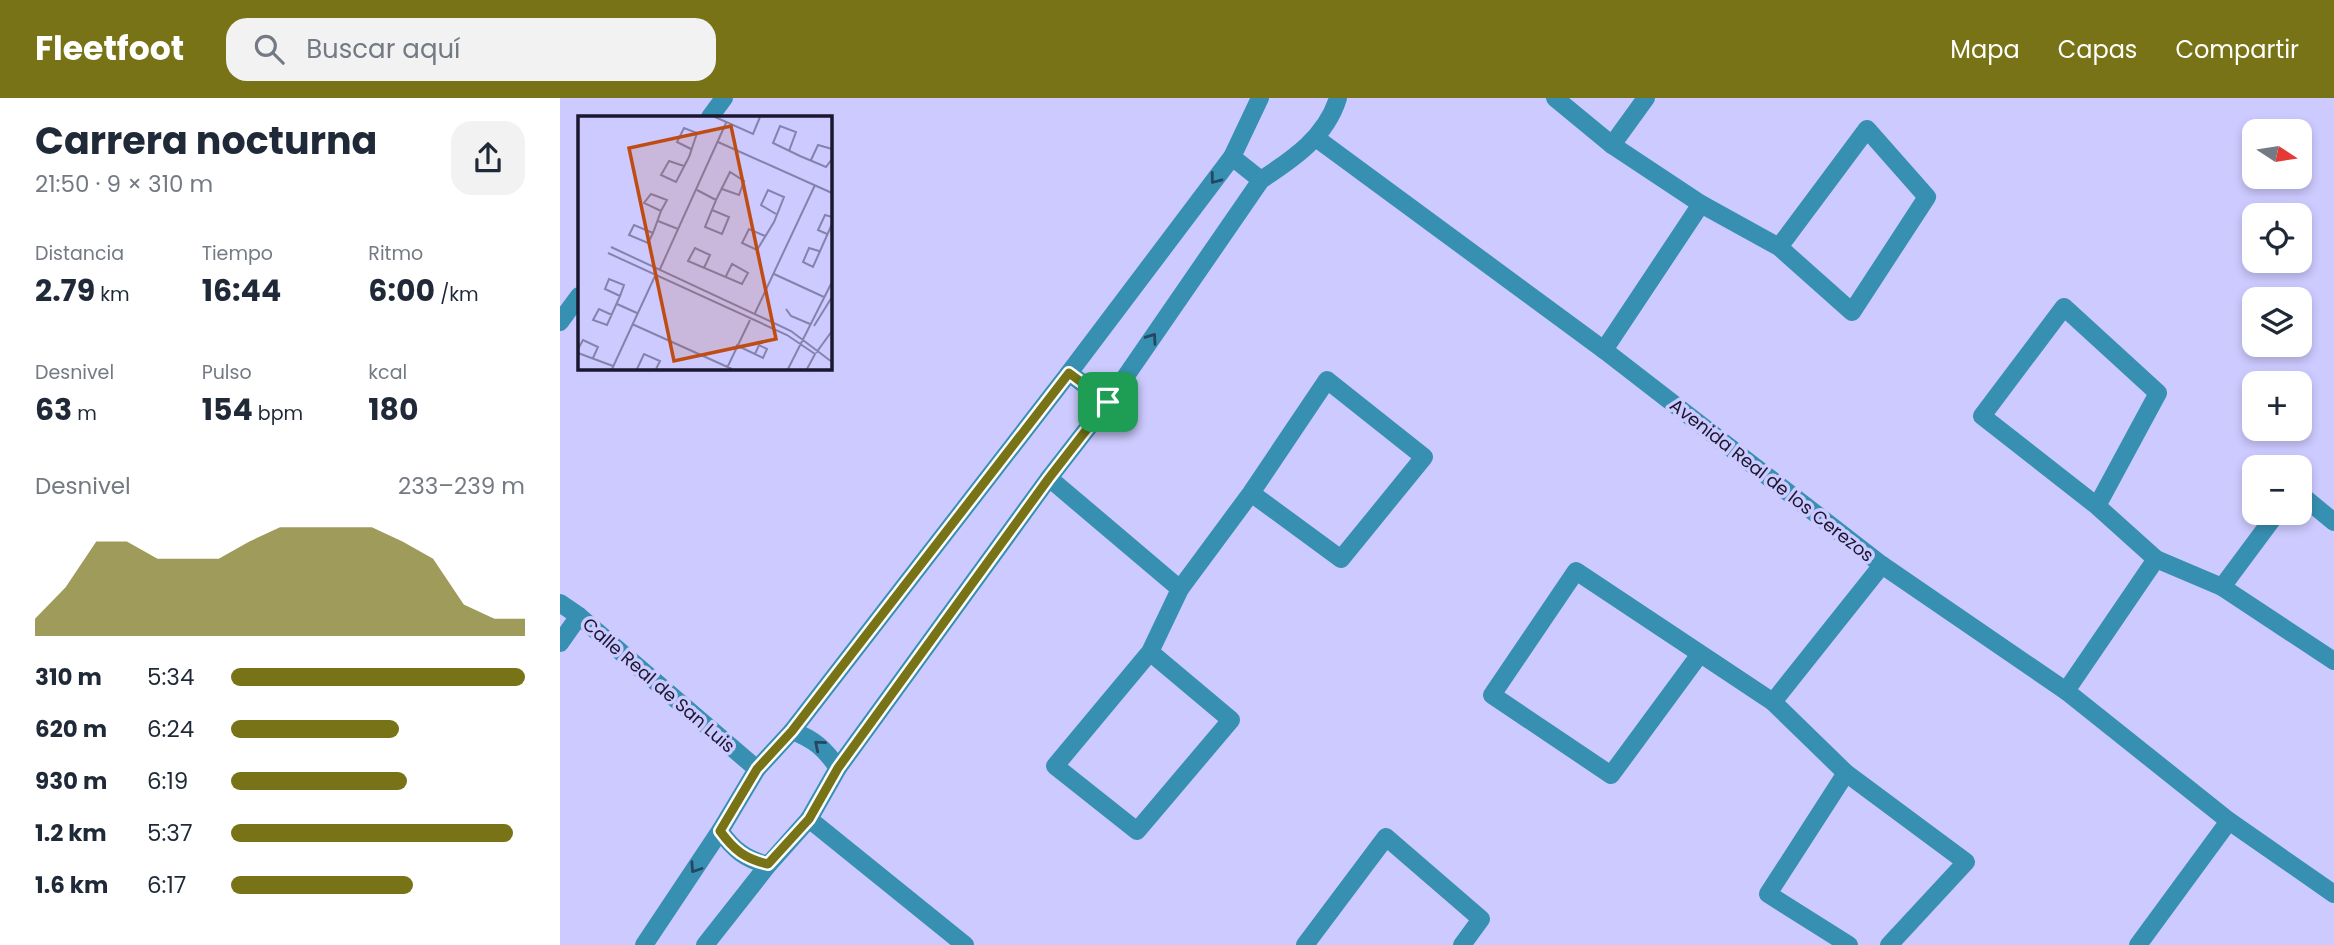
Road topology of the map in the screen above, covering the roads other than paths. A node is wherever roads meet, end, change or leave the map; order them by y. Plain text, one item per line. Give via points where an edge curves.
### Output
1 (724, 98) edge
2 (1259, 98) edge
3 (1338, 98) edge
4 (1555, 98) edge
5 (1646, 98) edge
6 (711, 116) edge
7 (1315, 138) junction
8 (1612, 145) junction
9 (1232, 157) junction
10 (1261, 180) junction
11 (1701, 204) junction
12 (1779, 247) junction
13 (578, 297) edge
14 (560, 322) edge
15 (1604, 350) junction
16 (1069, 373) junction
17 (1108, 402) junction
18 (1049, 478) junction
19 (1251, 493) junction
20 (2312, 504) edge
21 (2097, 506) junction
22 (2334, 522) edge
23 (2268, 525) edge
24 (2156, 558) junction
25 (1882, 565) junction
26 (2222, 587) junction
27 (1181, 589) junction
28 (560, 603) edge
29 (579, 616) junction
30 (560, 643) edge
31 (1150, 652) junction
32 (1700, 654) junction
33 (2334, 662) edge
34 (2066, 691) junction
35 (1773, 702) junction
36 (792, 731) junction
37 (838, 768) junction
38 (757, 769) junction
39 (1846, 773) junction
40 (809, 819) junction
41 (2230, 821) junction
42 (720, 831) junction
43 (768, 864) junction
44 (2334, 894) edge
45 (644, 945) edge
46 (705, 945) edge
47 (965, 945) edge
48 (1305, 945) edge
49 (1462, 945) edge
50 (1849, 945) edge
51 (1889, 945) edge
52 (2138, 945) edge

1 - 6 street
2 - 9 street
3 - 7 street
4 - 8 street
5 - 8 street
7 - 10 street
7 - 15 street, Avenida Real de los Cerezos
8 - 11 street
9 - 10 street
9 -> 16 street
17 -> 10 street
11 - 12 street
11 - 15 street
12 - 12 street via 1867,129 1927,197 1852,312
13 - 14 street
15 - 25 street, Avenida Real de los Cerezos
16 - 17 street
16 - 36 street
17 - 18 street
18 - 27 street
18 - 37 street
19 - 19 street via 1327,380 1424,457 1341,559
19 - 27 street
20 - 22 street
21 - 21 street via 1982,416 2064,307 2158,393
21 - 24 street
23 - 26 street
24 - 26 street
24 - 34 street
25 - 34 street, Avenida Real de los Cerezos
25 - 35 street
26 - 33 street
27 - 31 street
28 - 29 street, Calle Real de San Luis
29 - 30 street
29 - 38 street, Calle Real de San Luis
31 - 31 street via 1231,720 1137,831 1055,766
32 - 32 street via 1611,775 1492,695 1576,571
32 - 35 street
34 - 41 street, Avenida Real de los Cerezos
35 - 39 street
37 -> 36 street via 811,738
36 - 38 street
37 - 40 street
38 - 42 street
39 - 50 street via 1768,894
39 - 51 street via 1966,862
40 - 43 street
40 - 47 street
41 - 44 street, Avenida Real de los Cerezos
41 - 52 street
42 - 43 street via 732,848
42 -> 45 street
43 - 46 street
48 - 49 street via 1386,836 1481,919

